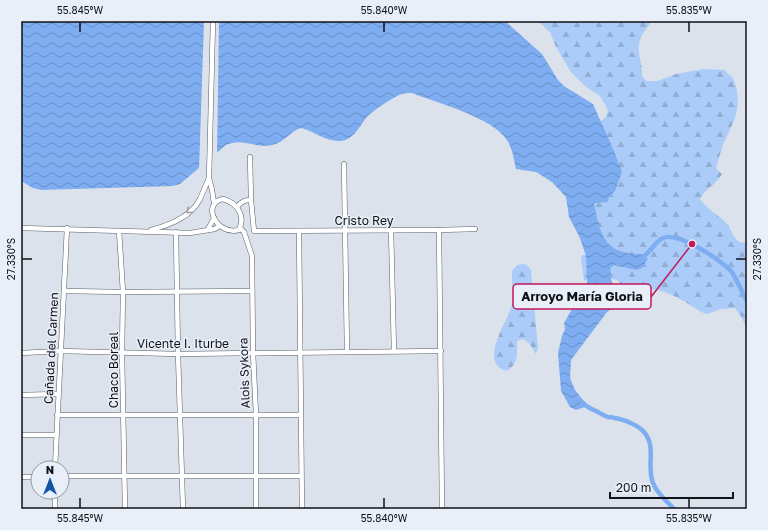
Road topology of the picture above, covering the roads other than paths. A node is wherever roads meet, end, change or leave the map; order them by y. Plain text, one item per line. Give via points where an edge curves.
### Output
1 (213, 21) edge
2 (250, 157) dead end
3 (344, 164) dead end
4 (209, 178) junction
5 (212, 190) junction
6 (223, 199) junction
7 (251, 200) junction
8 (214, 204) junction
9 (237, 207) junction
10 (214, 218) junction
11 (219, 226) junction
12 (21, 228) edge
13 (67, 228) junction
14 (208, 229) junction
15 (239, 229) junction
16 (474, 229) dead end
17 (346, 230) junction
18 (392, 230) junction
19 (439, 230) junction
20 (119, 231) junction
21 (143, 231) junction
22 (299, 231) junction
23 (176, 232) junction
24 (64, 291) junction
25 (123, 292) junction
26 (178, 292) junction
27 (252, 292) junction
28 (61, 351) junction
29 (347, 351) junction
30 (394, 351) junction
31 (441, 351) junction
32 (253, 352) junction
33 (300, 352) junction
34 (21, 353) edge
35 (122, 353) junction
36 (178, 354) junction
37 (58, 394) junction
38 (21, 395) edge
39 (57, 415) junction
40 (123, 415) junction
41 (180, 415) junction
42 (256, 415) junction
43 (300, 415) junction
44 (56, 434) junction
45 (21, 435) edge
46 (55, 460) edge
47 (70, 476) edge
48 (125, 476) junction
49 (183, 476) junction
50 (255, 476) junction
51 (301, 476) junction
52 (125, 509) edge
53 (183, 509) edge
54 (256, 509) edge
55 (302, 509) edge
56 (442, 509) edge

1 - 4 street
2 - 7 street
3 - 17 street
4 - 5 street
4 -> 21 street via 200,200 189,212 163,227
5 - 6 street
5 - 8 street
6 - 8 street via 217,200
6 - 9 street
7 - 9 street via 241,202
7 - 22 street, Cristo Rey via 254,231
8 - 10 street
9 - 15 street via 241,217
10 - 11 street
10 - 14 street
11 - 14 street
11 - 15 street via 227,230
12 - 13 street
13 - 20 street
13 - 24 street, Cañada del Carmen
14 - 23 street via 190,233
15 - 27 street, Alois Sykora via 244,232 252,251
16 - 19 street, Cristo Rey
17 - 18 street, Cristo Rey
17 - 22 street, Cristo Rey
17 - 29 street
18 - 19 street, Cristo Rey
18 - 30 street
19 - 31 street
20 - 21 street
20 - 25 street, Chaco Boreal
21 - 23 street
22 - 33 street
23 - 26 street
24 - 25 street
24 - 28 street, Cañada del Carmen
25 - 26 street
25 - 35 street, Chaco Boreal
26 - 27 street
26 - 36 street
27 - 32 street, Alois Sykora
28 - 34 street, Vicente I. Iturbe
28 - 35 street, Vicente I. Iturbe
28 - 37 street, Cañada del Carmen
29 - 30 street, Vicente I. Iturbe
29 - 33 street, Vicente I. Iturbe
30 - 31 street, Vicente I. Iturbe
31 - 56 street
32 - 33 street, Vicente I. Iturbe
32 - 36 street, Vicente I. Iturbe
32 - 42 street, Alois Sykora
33 - 43 street
35 - 36 street, Vicente I. Iturbe
35 - 40 street, Chaco Boreal
36 - 41 street
37 - 38 street
37 - 39 street, Cañada del Carmen
39 - 40 street
39 - 44 street, Cañada del Carmen
40 - 41 street
40 - 48 street, Chaco Boreal
41 - 42 street
41 - 49 street
42 - 43 street
42 - 50 street, Alois Sykora
43 - 51 street
44 - 45 street
44 - 46 street, Cañada del Carmen
47 - 48 street
48 - 49 street
48 - 52 street, Chaco Boreal
49 - 50 street
49 - 53 street
50 - 51 street
50 - 54 street, Alois Sykora
51 - 55 street

